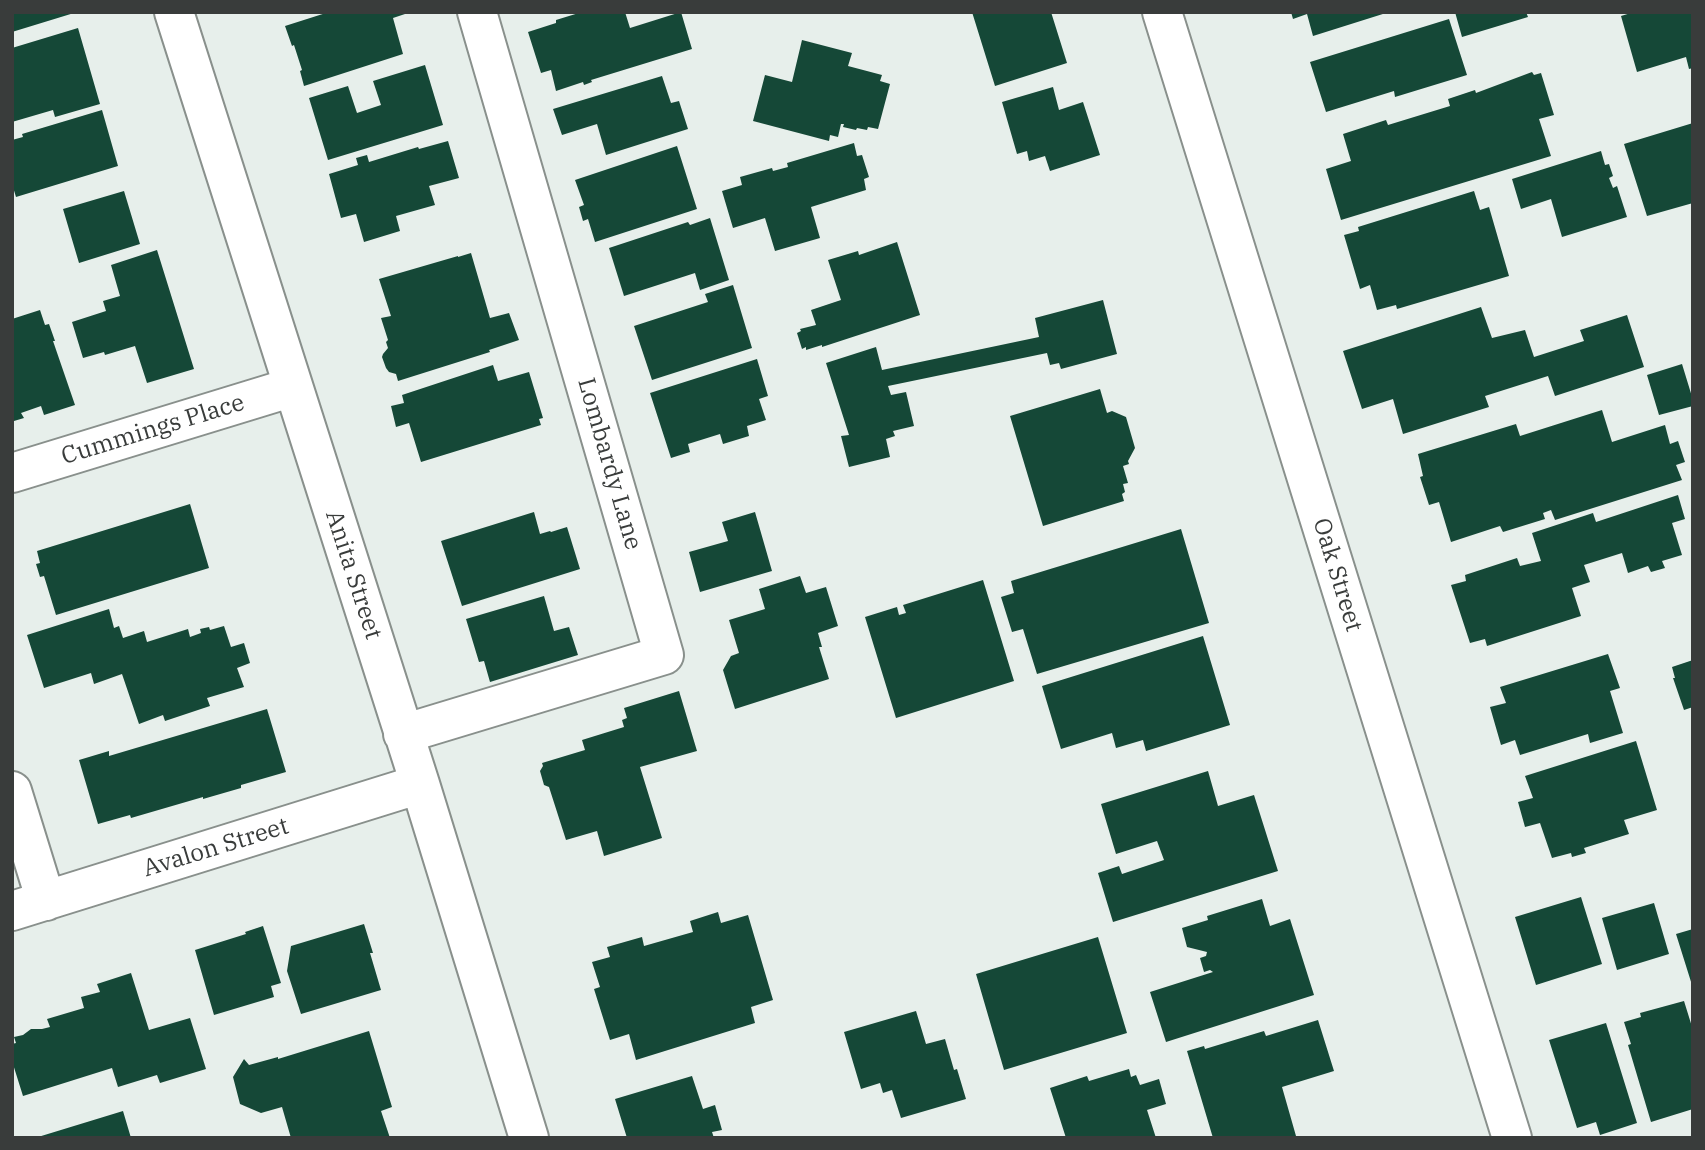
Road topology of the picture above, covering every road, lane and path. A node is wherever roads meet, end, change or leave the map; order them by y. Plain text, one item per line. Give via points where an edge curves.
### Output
1 (174, 12) edge
2 (477, 12) edge
3 (1162, 12) edge
4 (293, 387) junction
5 (12, 473) edge
6 (403, 734) junction
7 (420, 783) junction
8 (12, 791) edge
9 (29, 906) edge
10 (529, 1138) edge
11 (1513, 1138) edge

1 - 4 street, Anita Street
2 - 6 street, Lombardy Lane via 664,655
3 - 11 street, Oak Street
4 - 5 street, Cummings Place
4 - 6 street, Anita Street
6 - 7 street, Anita Street
7 - 9 street, Avalon Street
7 - 10 street, Anita Street
8 - 9 street

